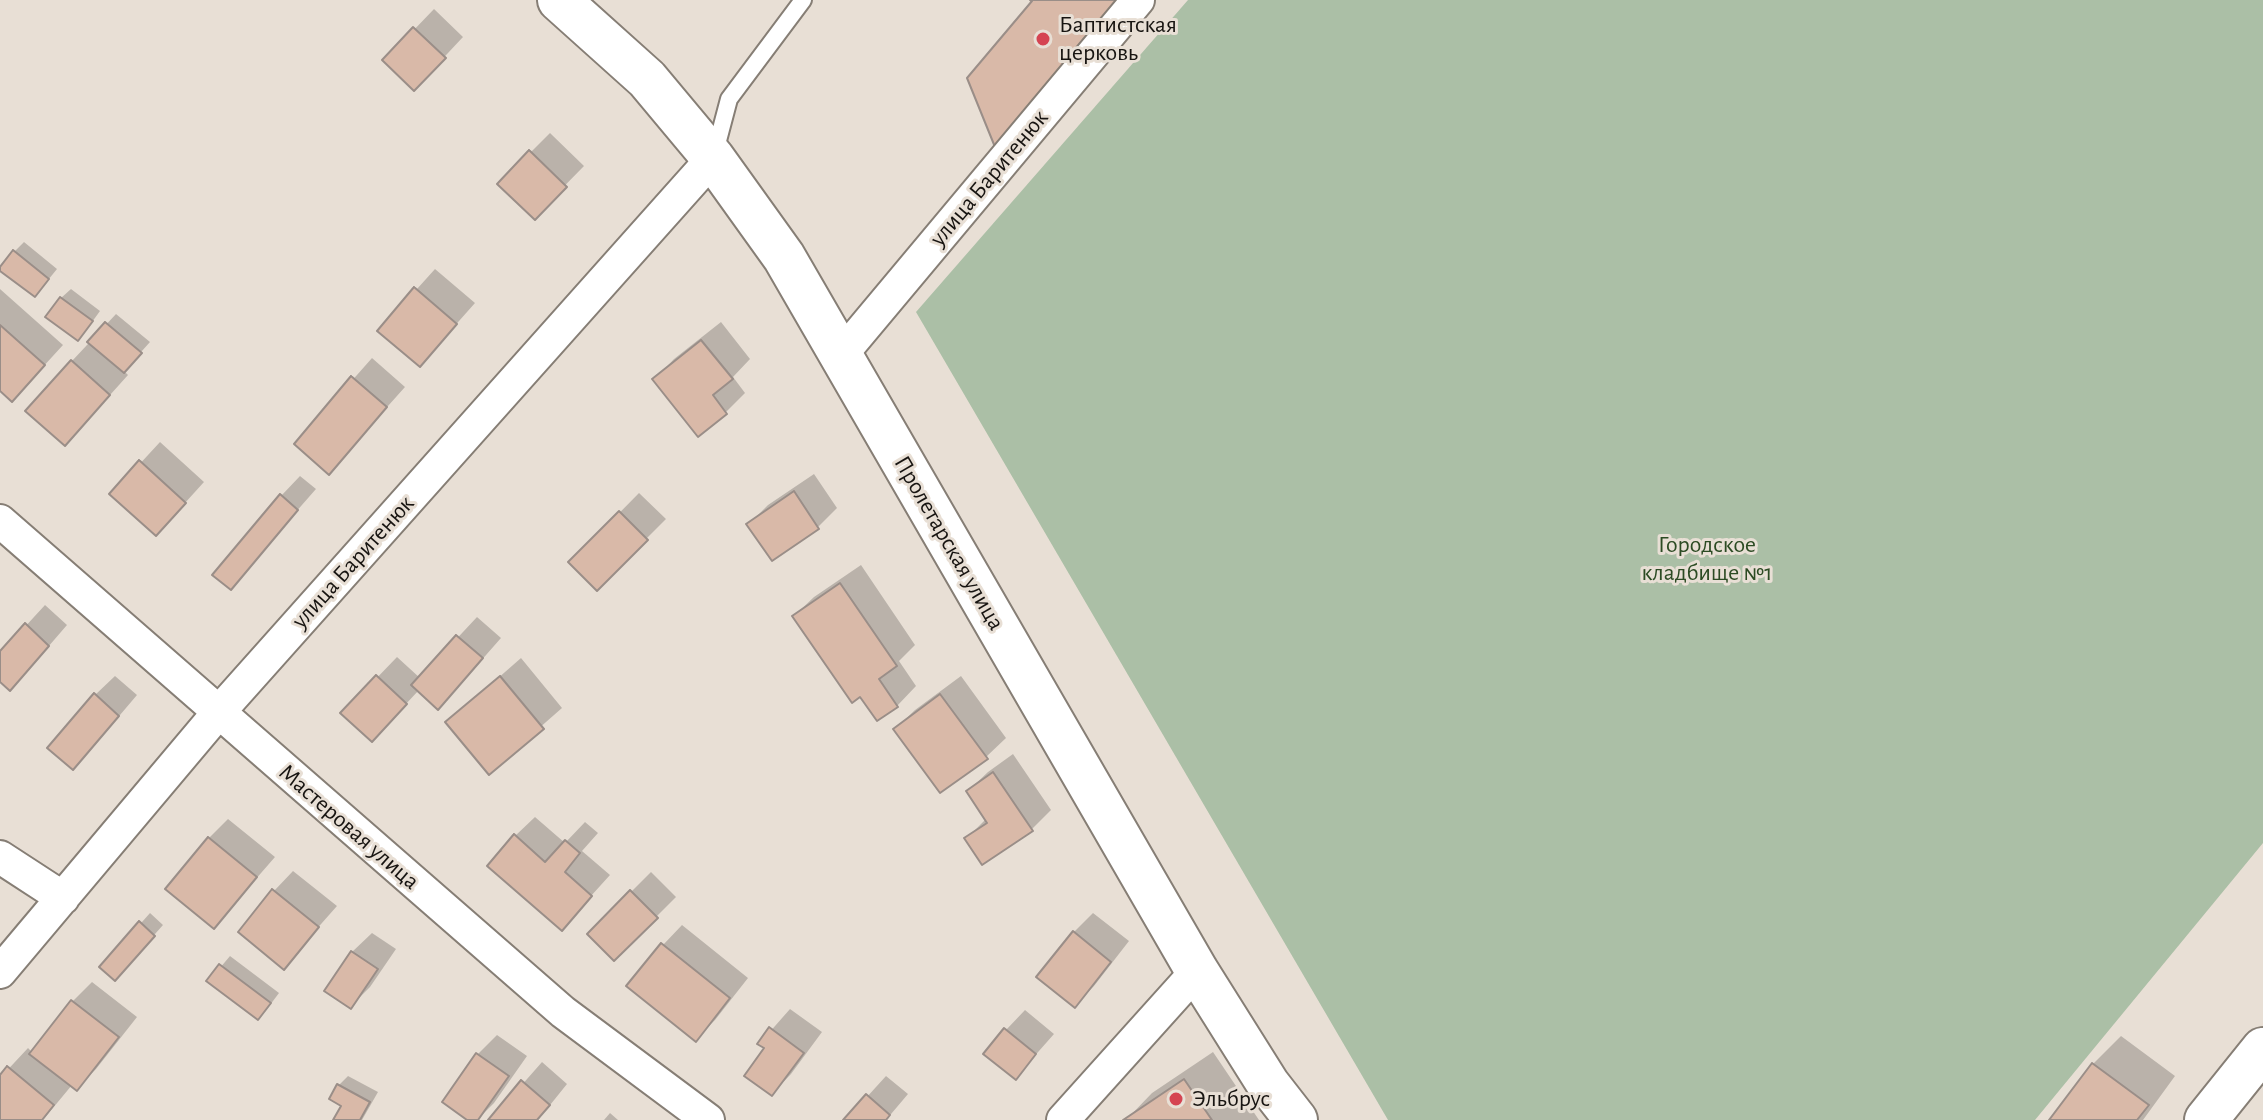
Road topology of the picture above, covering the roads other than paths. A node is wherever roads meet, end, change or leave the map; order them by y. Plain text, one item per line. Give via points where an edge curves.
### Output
1 (559, 0) edge
2 (803, 0) edge
3 (1138, 0) edge
4 (713, 158) junction
5 (841, 355) junction
6 (0, 521) edge
7 (218, 713) junction
8 (0, 857) edge
9 (63, 898) junction
10 (1197, 971) junction
11 (0, 972) edge
12 (2263, 1049) edge
13 (708, 1120) edge
14 (1063, 1120) edge
15 (1296, 1120) edge
16 (2206, 1120) edge

1 - 4 street, Пролетарская улица via 647,79
2 - 4 lane via 729,99
3 - 5 street, улица Баритенюк
4 - 5 street, Пролетарская улица via 784,257
4 - 7 street, улица Баритенюк
5 - 10 street, Пролетарская улица
6 - 7 street, Мастеровая улица
7 - 9 street, улица Баритенюк
7 - 13 street, Мастеровая улица via 563,1012
8 - 9 street
9 - 11 street, улица Баритенюк
10 - 14 street
10 - 15 street, Пролетарская улица
12 - 16 street

